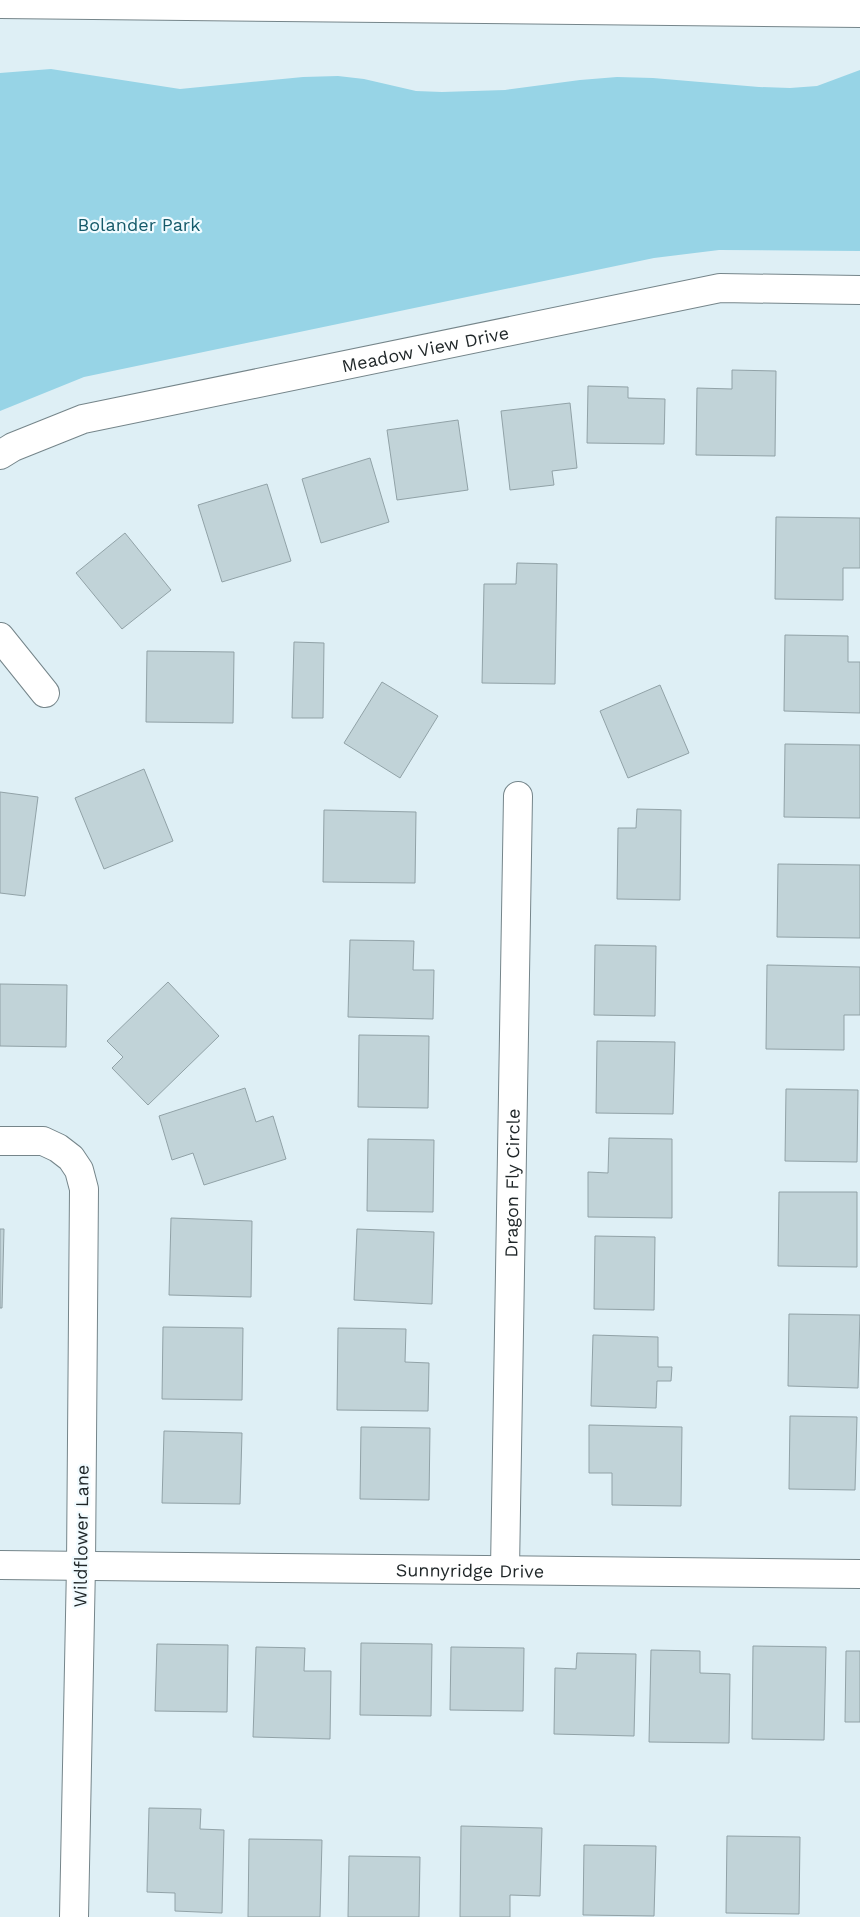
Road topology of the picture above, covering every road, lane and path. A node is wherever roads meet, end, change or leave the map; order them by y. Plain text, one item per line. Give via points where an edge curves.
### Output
1 (0, 4) edge
2 (860, 13) edge
3 (860, 290) edge
4 (0, 455) edge
5 (0, 637) edge
6 (45, 694) dead end
7 (518, 796) dead end
8 (0, 1141) edge
9 (0, 1564) edge
10 (81, 1565) junction
11 (505, 1569) junction
12 (860, 1574) edge
13 (74, 1917) edge

1 - 2 street
3 - 4 street, Meadow View Drive via 720,288 83,419
5 - 6 street
7 - 11 street, Dragon Fly Circle
8 - 10 street, Wildflower Lane via 43,1141 58,1148 79,1170 84,1189
9 - 10 street, Sunnyridge Drive
10 - 11 street, Sunnyridge Drive
10 - 13 street, Wildflower Lane
11 - 12 street, Sunnyridge Drive

